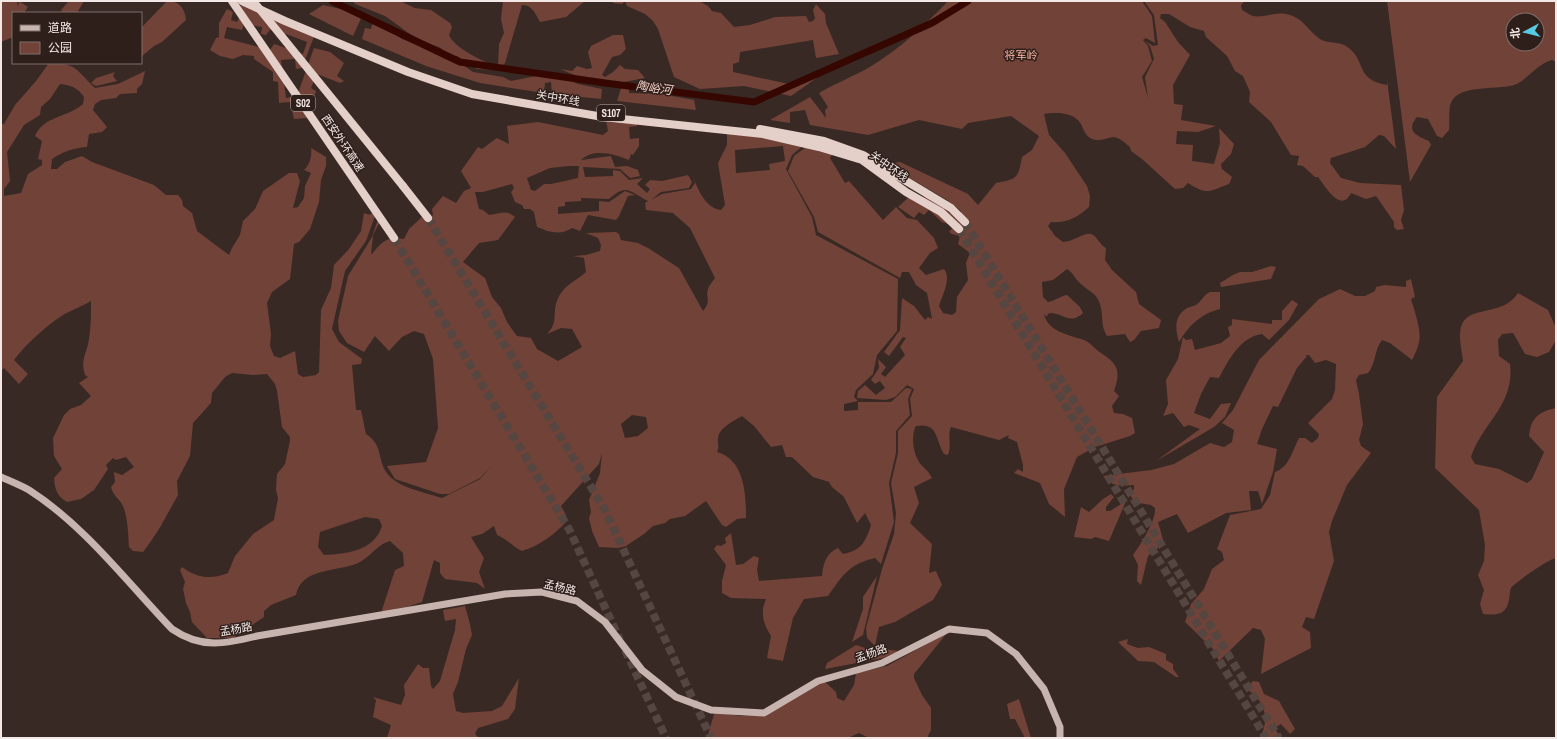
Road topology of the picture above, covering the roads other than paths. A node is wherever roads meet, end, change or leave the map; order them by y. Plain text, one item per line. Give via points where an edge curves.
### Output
1 (232, 1) edge
2 (242, 1) edge
3 (253, 1) edge
4 (428, 218) tunnel mouth
5 (965, 222) tunnel mouth
6 (959, 228) tunnel mouth
7 (394, 238) tunnel mouth
8 (1, 477) edge
9 (1060, 738) edge

1 - 7 highway, 西安外环高速 / S02
2 - 6 highway, 关中环线 / S107 via 408,72 472,94 603,117 763,134 862,160 906,192 941,212
3 - 4 highway, 西安外环高速 / S02, bridge
3 - 5 highway, 关中环线 / S107 via 411,69 474,90 608,113 771,130 824,141 863,155 951,208
8 - 9 main road, 孟杨路 via 28,490 59,512 85,535 172,629 185,638 228,644 257,636 505,594 542,592 577,601 605,622 642,670 676,697 711,710 764,713 818,681 882,663 949,629 987,633 1016,654 1044,689 1060,727

